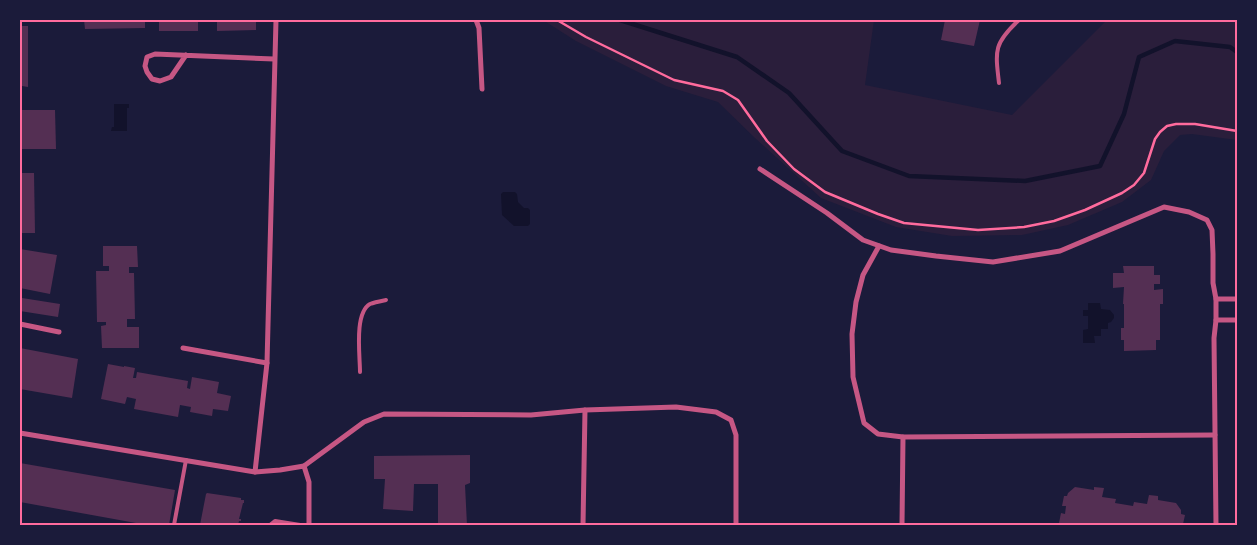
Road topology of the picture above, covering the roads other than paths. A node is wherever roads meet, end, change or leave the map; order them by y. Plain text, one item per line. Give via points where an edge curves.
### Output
1 (276, 20) edge
2 (476, 20) edge
3 (1019, 20) edge
4 (186, 55) junction
5 (274, 59) junction
6 (999, 83) dead end
7 (482, 89) dead end
8 (760, 169) dead end
9 (879, 246) junction
10 (1216, 299) junction
11 (1237, 299) edge
12 (386, 300) dead end
13 (1216, 320) junction
14 (1237, 320) edge
15 (20, 324) edge
16 (59, 332) dead end
17 (183, 348) dead end
18 (268, 363) junction
19 (360, 372) dead end
20 (585, 410) junction
21 (20, 432) edge
22 (1215, 435) junction
23 (903, 437) junction
24 (186, 460) junction
25 (304, 466) junction
26 (255, 472) junction
27 (174, 525) edge
28 (270, 525) edge
29 (300, 525) edge
30 (309, 525) edge
31 (583, 525) edge
32 (736, 525) edge
33 (902, 525) edge
34 (1216, 525) edge

1 - 5 street
2 - 7 street
3 - 6 lane via 998,46
4 - 4 street via 155,54 147,57 145,66 152,78 160,81 171,77
4 - 5 street
5 - 18 street
8 - 9 street via 863,240
9 - 10 street via 909,253 993,262 1060,251 1164,207 1207,220 1212,230
9 - 23 street via 863,275 856,302 852,334 854,377 864,423 878,434
10 - 11 street
10 - 13 street
12 - 19 lane via 370,304 359,322
13 - 14 street
13 - 22 street
15 - 16 street
17 - 18 street
18 - 26 street
20 - 25 street via 531,415 384,414 364,422
20 - 31 street
20 - 32 street via 676,406 716,412 731,420 736,435
21 - 24 street
22 - 23 street
22 - 34 street
23 - 33 street
24 - 26 street
24 - 27 lane
25 - 26 street
25 - 30 street via 309,482
28 - 29 lane via 275,521

